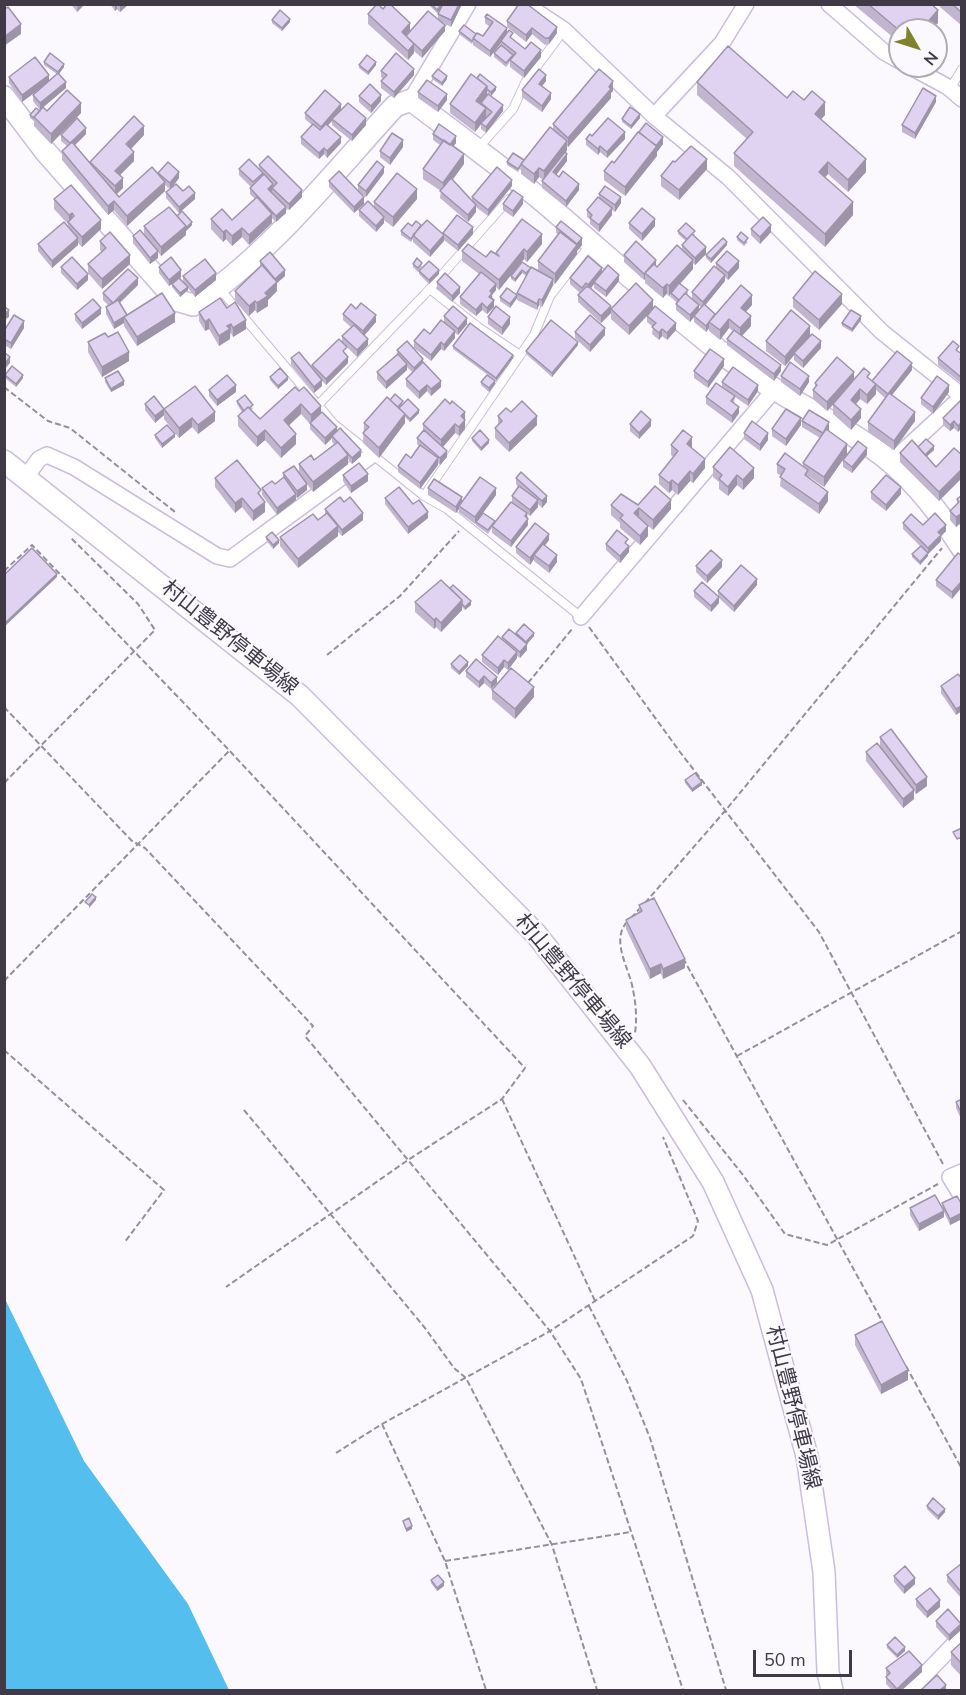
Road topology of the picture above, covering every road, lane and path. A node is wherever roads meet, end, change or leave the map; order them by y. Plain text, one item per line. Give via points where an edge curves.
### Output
1 (468, 4) edge
2 (525, 4) edge
3 (746, 4) edge
4 (830, 4) edge
5 (564, 30) junction
6 (888, 54) edge
7 (962, 69) edge
8 (929, 78) edge
9 (956, 94) edge
10 (4, 97) edge
11 (411, 100) junction
12 (654, 116) junction
13 (477, 150) junction
14 (521, 184) junction
15 (591, 244) junction
16 (219, 288) junction
17 (430, 289) junction
18 (520, 355) junction
19 (4, 387) edge
20 (774, 390) junction
21 (962, 397) edge
22 (318, 405) junction
23 (372, 455) junction
24 (4, 461) edge
25 (891, 463) junction
26 (26, 477) junction
27 (424, 495) junction
28 (178, 514) dead end
29 (465, 524) junction
30 (65, 531) dead end
31 (957, 541) edge
32 (4, 571) edge
33 (582, 617) junction
34 (134, 651) junction
35 (327, 655) dead end
36 (528, 683) edge
37 (4, 706) edge
38 (41, 746) junction
39 (229, 751) junction
40 (4, 783) edge
41 (725, 811) junction
42 (138, 844) junction
43 (650, 897) junction
44 (656, 907) edge
45 (962, 931) edge
46 (683, 957) edge
47 (4, 981) edge
48 (852, 992) junction
49 (4, 1050) edge
50 (632, 1053) junction
51 (737, 1056) junction
52 (681, 1098) dead end
53 (502, 1099) junction
54 (244, 1110) dead end
55 (660, 1130) dead end
56 (408, 1160) junction
57 (956, 1175) edge
58 (962, 1197) edge
59 (330, 1215) junction
60 (838, 1240) junction
61 (124, 1244) dead end
62 (226, 1287) dead end
63 (595, 1302) junction
64 (589, 1306) junction
65 (883, 1323) edge
66 (550, 1331) junction
67 (906, 1365) edge
68 (466, 1378) junction
69 (382, 1424) junction
70 (336, 1453) dead end
71 (962, 1469) edge
72 (631, 1532) junction
73 (552, 1545) junction
74 (445, 1561) junction
75 (962, 1636) edge
76 (486, 1690) edge
77 (597, 1690) edge
78 (683, 1690) edge
79 (726, 1690) edge
80 (832, 1690) edge
81 (910, 1690) edge

1 - 11 street
2 - 5 street
3 - 12 street via 722,43
4 - 6 street
5 - 12 street
5 - 13 lane via 526,81 513,109
7 - 9 lane
8 - 9 street
10 - 16 main road via 45,151 176,300 193,305
11 - 13 main road
11 - 16 main road via 396,106 297,214
12 - 21 street via 728,177 882,332
13 - 14 main road
14 - 15 main road
14 - 17 lane
15 - 18 lane via 550,296 534,335
15 - 20 main road via 733,362
16 - 22 lane
17 - 18 lane
17 - 22 lane
18 - 27 lane
19 - 28 path via 48,421 70,428
20 - 25 main road via 873,447
20 - 33 street
21 - 25 street
22 - 23 lane via 334,424
23 - 26 street via 230,559 217,556 74,467 47,455 39,459
23 - 27 lane
24 - 26 main road, 村山豊野停車場線
25 - 31 main road via 939,513
26 - 50 main road, 村山豊野停車場線 via 300,696 536,934
27 - 29 lane
29 - 33 lane
29 - 35 path via 400,596
30 - 34 path via 138,604 155,630
31 - 41 path
32 - 34 path via 32,545
33 - 36 path
33 - 41 path
34 - 38 path
34 - 39 path
37 - 38 path
38 - 40 path
38 - 42 path
39 - 42 path
39 - 53 path via 524,1063 525,1068
41 - 43 path
41 - 48 path via 819,932
42 - 47 path
42 - 56 path via 313,1026 305,1036
43 - 44 path
43 - 50 path via 622,928 636,1011
45 - 48 path
46 - 51 path
48 - 51 path
48 - 57 path
49 - 61 path via 164,1190
50 - 80 main road, 村山豊野停車場線 via 713,1182 762,1290 807,1456 824,1572
51 - 60 path
52 - 60 path via 743,1174 785,1234 827,1245
53 - 56 path
53 - 63 path
54 - 59 path
55 - 63 path via 698,1221 697,1227 693,1236
56 - 59 path
56 - 66 path
57 - 58 street
57 - 60 path
59 - 62 path
59 - 68 path
60 - 65 path
63 - 64 path
64 - 66 path
64 - 79 path via 627,1381 650,1438
66 - 68 path
66 - 72 path via 581,1379
67 - 71 path
68 - 69 path
68 - 73 path
69 - 70 path
69 - 74 path
72 - 73 path
72 - 78 path
73 - 74 path
73 - 77 path
74 - 76 path
75 - 81 street

